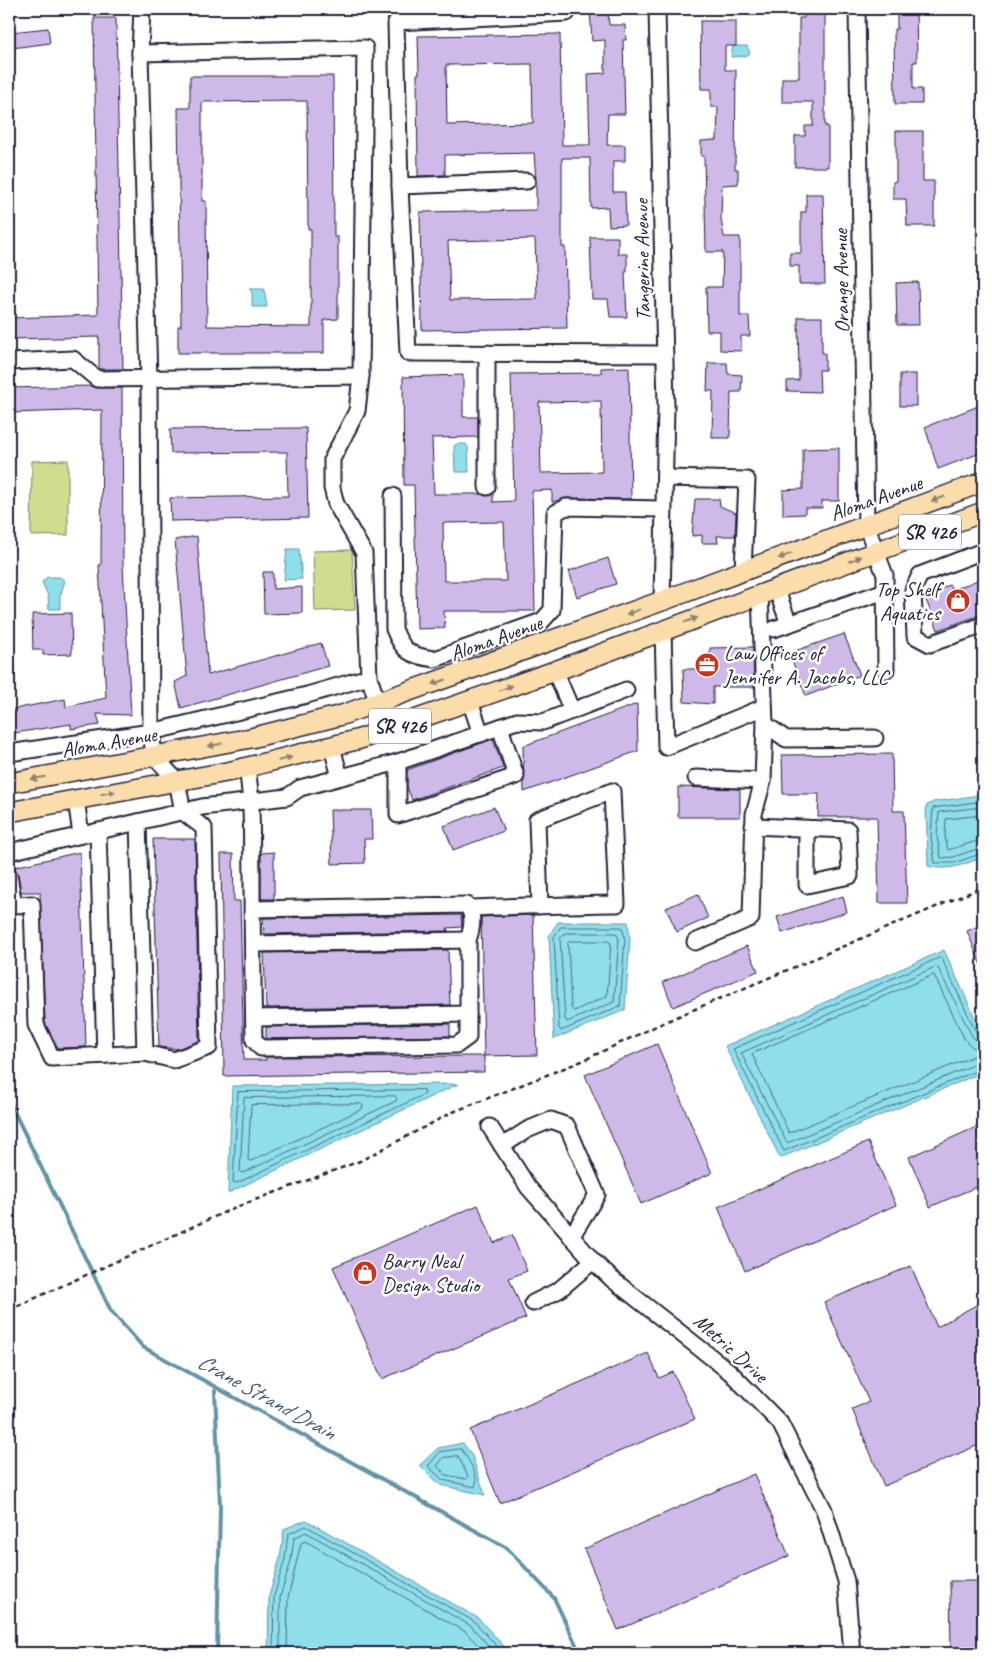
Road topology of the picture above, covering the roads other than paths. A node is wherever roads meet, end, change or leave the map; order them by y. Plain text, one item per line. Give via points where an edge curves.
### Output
1 (142, 9) edge
2 (657, 9) edge
3 (857, 9) edge
4 (567, 13) dead end
5 (140, 53) junction
6 (527, 181) dead end
7 (400, 186) junction
8 (487, 353) junction
9 (665, 354) junction
10 (9, 362) edge
11 (361, 376) junction
12 (149, 380) junction
13 (664, 478) junction
14 (983, 482) edge
15 (487, 486) dead end
16 (393, 496) dead end
17 (662, 509) junction
18 (983, 512) edge
19 (866, 525) junction
20 (877, 551) junction
21 (983, 552) edge
22 (743, 571) junction
23 (768, 591) junction
24 (885, 591) junction
25 (662, 601) junction
26 (789, 624) junction
27 (983, 625) edge
28 (774, 629) dead end
29 (663, 630) junction
30 (501, 660) junction
31 (555, 670) junction
32 (886, 670) dead end
33 (369, 677) junction
34 (626, 690) dead end
35 (470, 701) junction
36 (378, 704) junction
37 (764, 707) junction
38 (572, 711) junction
39 (765, 724) junction
40 (500, 727) junction
41 (151, 732) junction
42 (481, 734) junction
43 (875, 738) dead end
44 (332, 747) junction
45 (9, 753) edge
46 (154, 756) junction
47 (398, 762) junction
48 (247, 768) junction
49 (340, 777) junction
50 (696, 778) dead end
51 (177, 781) junction
52 (763, 781) junction
53 (9, 784) edge
54 (76, 799) junction
55 (252, 801) junction
56 (9, 812) edge
57 (183, 812) junction
58 (138, 822) junction
59 (753, 826) junction
60 (808, 828) dead end
61 (98, 831) junction
62 (81, 835) junction
63 (9, 852) edge
64 (9, 876) edge
65 (540, 906) junction
66 (469, 908) junction
67 (252, 909) junction
68 (468, 940) junction
69 (695, 942) dead end
70 (253, 944) junction
71 (468, 1014) junction
72 (254, 1018) junction
73 (145, 1053) junction
74 (105, 1055) junction
75 (490, 1127) dead end
76 (502, 1146) junction
77 (571, 1237) junction
78 (593, 1261) junction
79 (533, 1304) dead end
80 (852, 1653) edge

1 - 5 street
2 - 9 street, Tangerine Avenue
3 - 19 street, Orange Avenue
4 - 7 street via 396,22
5 - 11 street via 365,48
5 - 12 street
6 - 7 street
7 - 8 street via 408,353
8 - 9 street
8 - 15 street
9 - 13 street, Tangerine Avenue
10 - 12 street via 73,359 97,379
11 - 12 street
11 - 33 street via 357,412 332,459 331,474 336,504 364,553
12 - 41 street
13 - 17 street, Tangerine Avenue
13 - 22 street via 747,480
14 -> 19 main road, Aloma Avenue / SR 426
16 - 17 street via 394,629 401,647 418,657 435,659 542,621 552,610 555,513 566,507
17 - 25 street, Tangerine Avenue
18 - 20 main road, SR 426
19 - 20 street, Orange Avenue
19 -> 22 main road, Aloma Avenue / SR 426
23 -> 20 main road, SR 426
20 - 24 street, Orange Avenue via 885,575
21 - 27 street via 920,575 913,590 915,636 930,644
22 - 25 main road, Aloma Avenue / SR 426
23 - 26 street
29 -> 23 main road, SR 426
23 - 37 street
24 - 26 street
24 - 32 street, Orange Avenue
25 -> 30 main road, Aloma Avenue / SR 426
25 - 31 main road via 656,616 646,626 573,653 561,660
26 - 28 street
29 - 31 main road, SR 426
29 - 37 street via 666,747
30 - 35 main road via 483,679
30 -> 36 main road, Aloma Avenue / SR 426
35 -> 31 main road, SR 426
31 - 38 street
33 - 36 street
33 - 41 street
34 - 38 street
35 - 42 street
35 - 44 main road, SR 426
36 -> 46 main road, Aloma Avenue / SR 426 via 282,731
37 - 39 street
38 - 40 street via 543,722 517,721
39 - 43 street via 786,739
39 - 52 street
40 - 42 street
40 - 47 street via 516,776 398,815
41 - 45 street
41 - 46 street
42 - 47 street
48 -> 44 main road, SR 426
44 - 49 street
46 - 51 street
46 -> 53 main road, Aloma Avenue / SR 426
47 - 49 street
48 - 51 main road, SR 426
48 - 55 street
49 - 55 street via 300,788 287,797
50 - 52 street
54 -> 51 main road, SR 426
51 - 57 street
52 - 59 street
54 - 56 main road, SR 426
54 - 62 street
55 - 57 street
55 - 67 street
57 - 58 street
57 - 73 street via 204,828 208,1047 174,1060
58 - 61 street
58 - 73 street
59 - 60 street
59 - 69 street via 751,918
61 - 62 street
61 - 74 street
62 - 63 street
64 - 74 street via 14,905 32,904 36,1025 52,1058
65 - 65 street via 617,904 612,791 538,820
65 - 66 street
66 - 67 street via 467,905
66 - 68 street via 472,929
67 - 70 street
68 - 70 street
68 - 71 street
70 - 72 street
71 - 72 street
71 - 72 street via 468,1037 456,1045 261,1048 254,1040
73 - 74 street
75 - 76 street, Metric Drive
76 - 77 street, Metric Drive via 528,1187
76 - 77 street via 551,1120 567,1126 598,1195
77 - 78 street, Metric Drive
78 - 79 street via 559,1290
78 - 80 street, Metric Drive via 730,1372 780,1423 824,1510 846,1581

